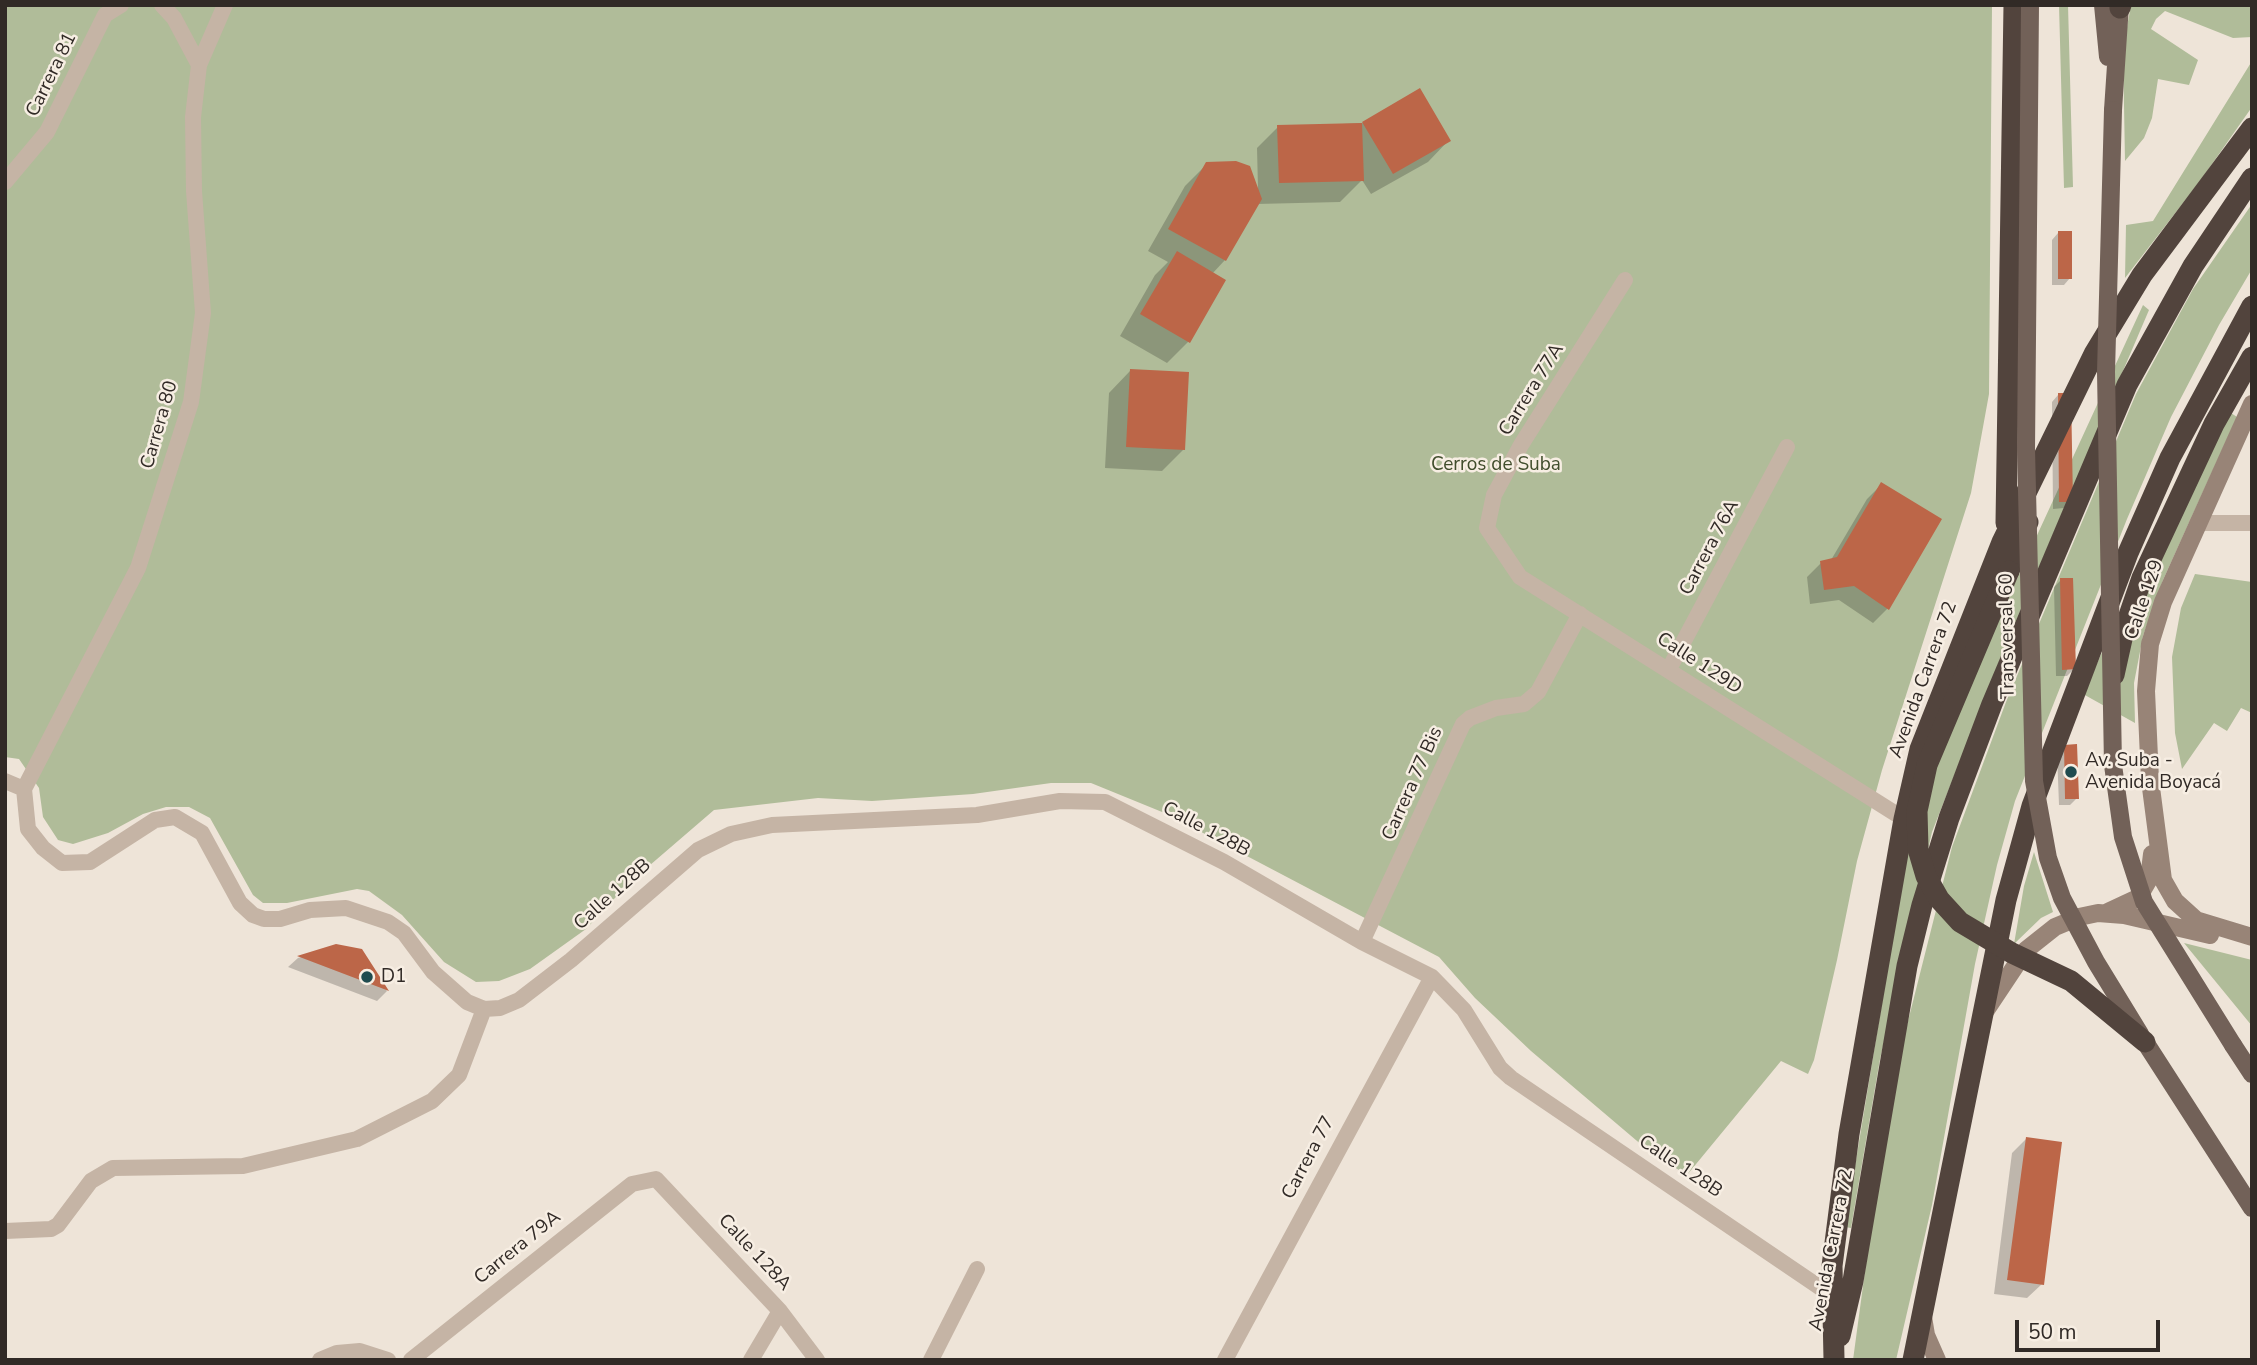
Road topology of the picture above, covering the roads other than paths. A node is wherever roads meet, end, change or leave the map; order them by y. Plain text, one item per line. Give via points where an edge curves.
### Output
1 (121, 5) edge
2 (162, 5) edge
3 (225, 5) edge
4 (2014, 5) edge
5 (2030, 5) edge
6 (2116, 6) edge
7 (199, 65) junction
8 (2251, 129) edge
9 (2252, 178) edge
10 (5, 182) edge
11 (1625, 280) dead end
12 (2252, 306) edge
13 (2252, 357) edge
14 (2077, 388) junction
15 (2252, 404) edge
16 (1787, 447) dead end
17 (2197, 523) junction
18 (2252, 523) edge
19 (1487, 528) joint
20 (2002, 542) junction
21 (1580, 614) junction
22 (1669, 669) junction
23 (2109, 701) junction
24 (5, 781) edge
25 (24, 789) junction
26 (1903, 819) junction
27 (2155, 832) junction
28 (2105, 913) junction
29 (2252, 937) edge
30 (1362, 942) junction
31 (2252, 947) edge
32 (1432, 977) junction
33 (484, 1009) junction
34 (1985, 1013) junction
35 (2145, 1042) junction
36 (2252, 1074) edge
37 (656, 1179) joint
38 (2252, 1208) edge
39 (5, 1231) edge
40 (977, 1269) dead end
41 (1831, 1295) junction
42 (780, 1311) junction
43 (1923, 1312) junction
44 (1834, 1359) edge
45 (320, 1360) edge
46 (387, 1360) edge
47 (411, 1360) edge
48 (751, 1360) edge
49 (817, 1360) edge
50 (931, 1360) edge
51 (1224, 1360) edge
52 (1913, 1360) edge
53 (1937, 1360) edge

1 - 10 street, Carrera 81 via 105,15 47,132
2 - 7 street
3 - 7 street, Carrera 80
4 - 20 highway via 2008,505
5 - 35 main road, Transversal 60, bridge via 2026,449 2034,781 2048,858 2062,898
6 - 23 main road, bridge via 2106,372
7 - 25 street, Carrera 80 via 192,152 203,313 191,402 138,568
8 - 14 highway, Avenida Carrera 72 via 2142,275
9 - 44 highway, Avenida Carrera 72 via 2193,266 2127,385 1992,704 1949,818 1907,966 1853,1280
11 - 19 street, Carrera 77A via 1521,445 1494,495
12 - 34 highway via 2170,458 2083,666 2026,829 2006,901
13 - 23 highway, bridge via 2214,424 2142,578 2124,630
14 - 20 highway, Avenida Carrera 72
14 - 35 highway, bridge via 2009,570 1927,765 1917,811 1918,849 1939,899 1960,922 2071,981
15 - 17 main road, Calle 129
16 - 22 street, Carrera 76A
17 - 18 street
17 - 27 main road, Calle 129 via 2163,602 2147,667
19 - 21 street, Calle 129D via 1520,577
20 - 26 highway, Avenida Carrera 72 via 1920,749
21 - 22 street, Calle 129D
21 - 30 street, Carrera 77 Bis via 1538,692 1524,704 1496,708 1464,724
22 - 26 street, Calle 129D
23 - 36 main road, bridge via 2123,837 2144,902
24 - 25 street
25 - 33 street via 28,829 62,863 90,862 155,820 175,817 202,833 240,903 253,915 280,919 310,910 346,908 388,922 404,933 433,972 467,1002
26 - 41 highway, Avenida Carrera 72 via 1849,1133
27 - 28 main road via 2145,888 2130,904
27 - 29 main road, Calle 129 via 2163,880 2185,912 2207,925
28 - 31 main road via 2141,917
28 - 34 main road via 2067,921 2040,937 2026,950
30 - 32 street, Calle 128B
30 - 33 street, Calle 128B via 1119,807 1087,800 1060,801 977,816 772,825 731,834 698,850 519,1000
32 - 41 street, Calle 128B via 1464,1010 1491,1056 1511,1078
32 - 51 street, Carrera 77
33 - 39 street via 459,1075 432,1101 357,1139 243,1166 113,1168 91,1181 58,1225
34 - 43 highway
35 - 38 main road, Transversal 60
37 - 42 street, Calle 128A
37 - 47 street, Carrera 79A via 632,1184
40 - 50 street
41 - 44 highway, Avenida Carrera 72
42 - 48 street
42 - 49 street, Calle 128A
43 - 52 highway
43 - 53 main road via 1926,1335
45 - 46 street via 360,1351

